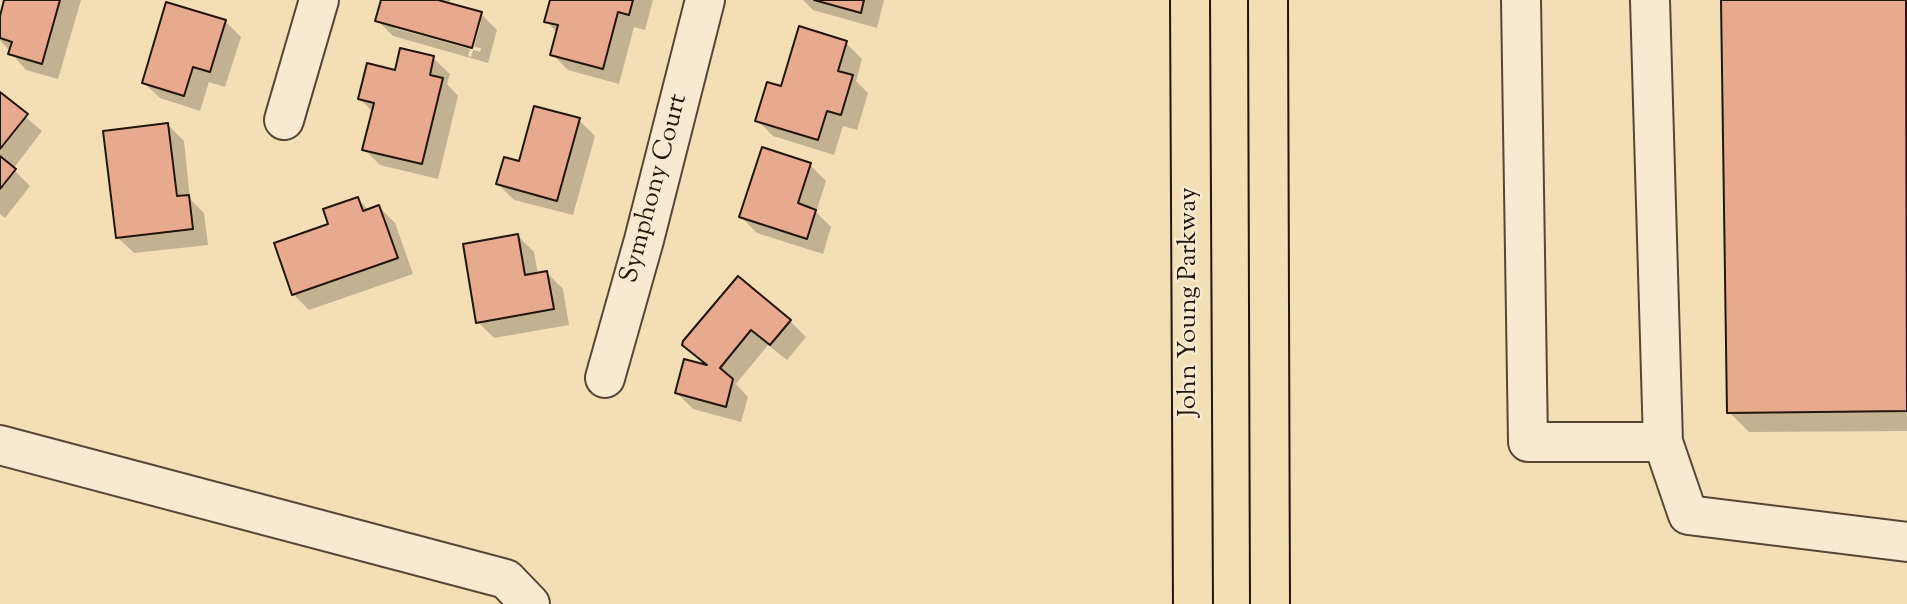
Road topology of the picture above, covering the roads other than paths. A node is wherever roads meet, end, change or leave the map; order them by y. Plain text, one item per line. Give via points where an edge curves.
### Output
1 (319, 0) edge
2 (705, 0) edge
3 (1190, 0) edge
4 (1268, 0) edge
5 (1521, 0) edge
6 (1650, 0) edge
7 (284, 120) dead end
8 (605, 378) dead end
9 (1663, 442) junction
10 (0, 444) edge
11 (1907, 542) edge
12 (530, 604) edge
13 (1193, 604) edge
14 (1270, 604) edge

1 - 7 street
2 - 8 street, Symphony Court
3 - 13 main road, John Young Parkway
4 - 14 main road
5 - 9 street via 1528,442
6 - 9 street
9 - 11 street via 1688,515
10 - 12 street via 506,579

